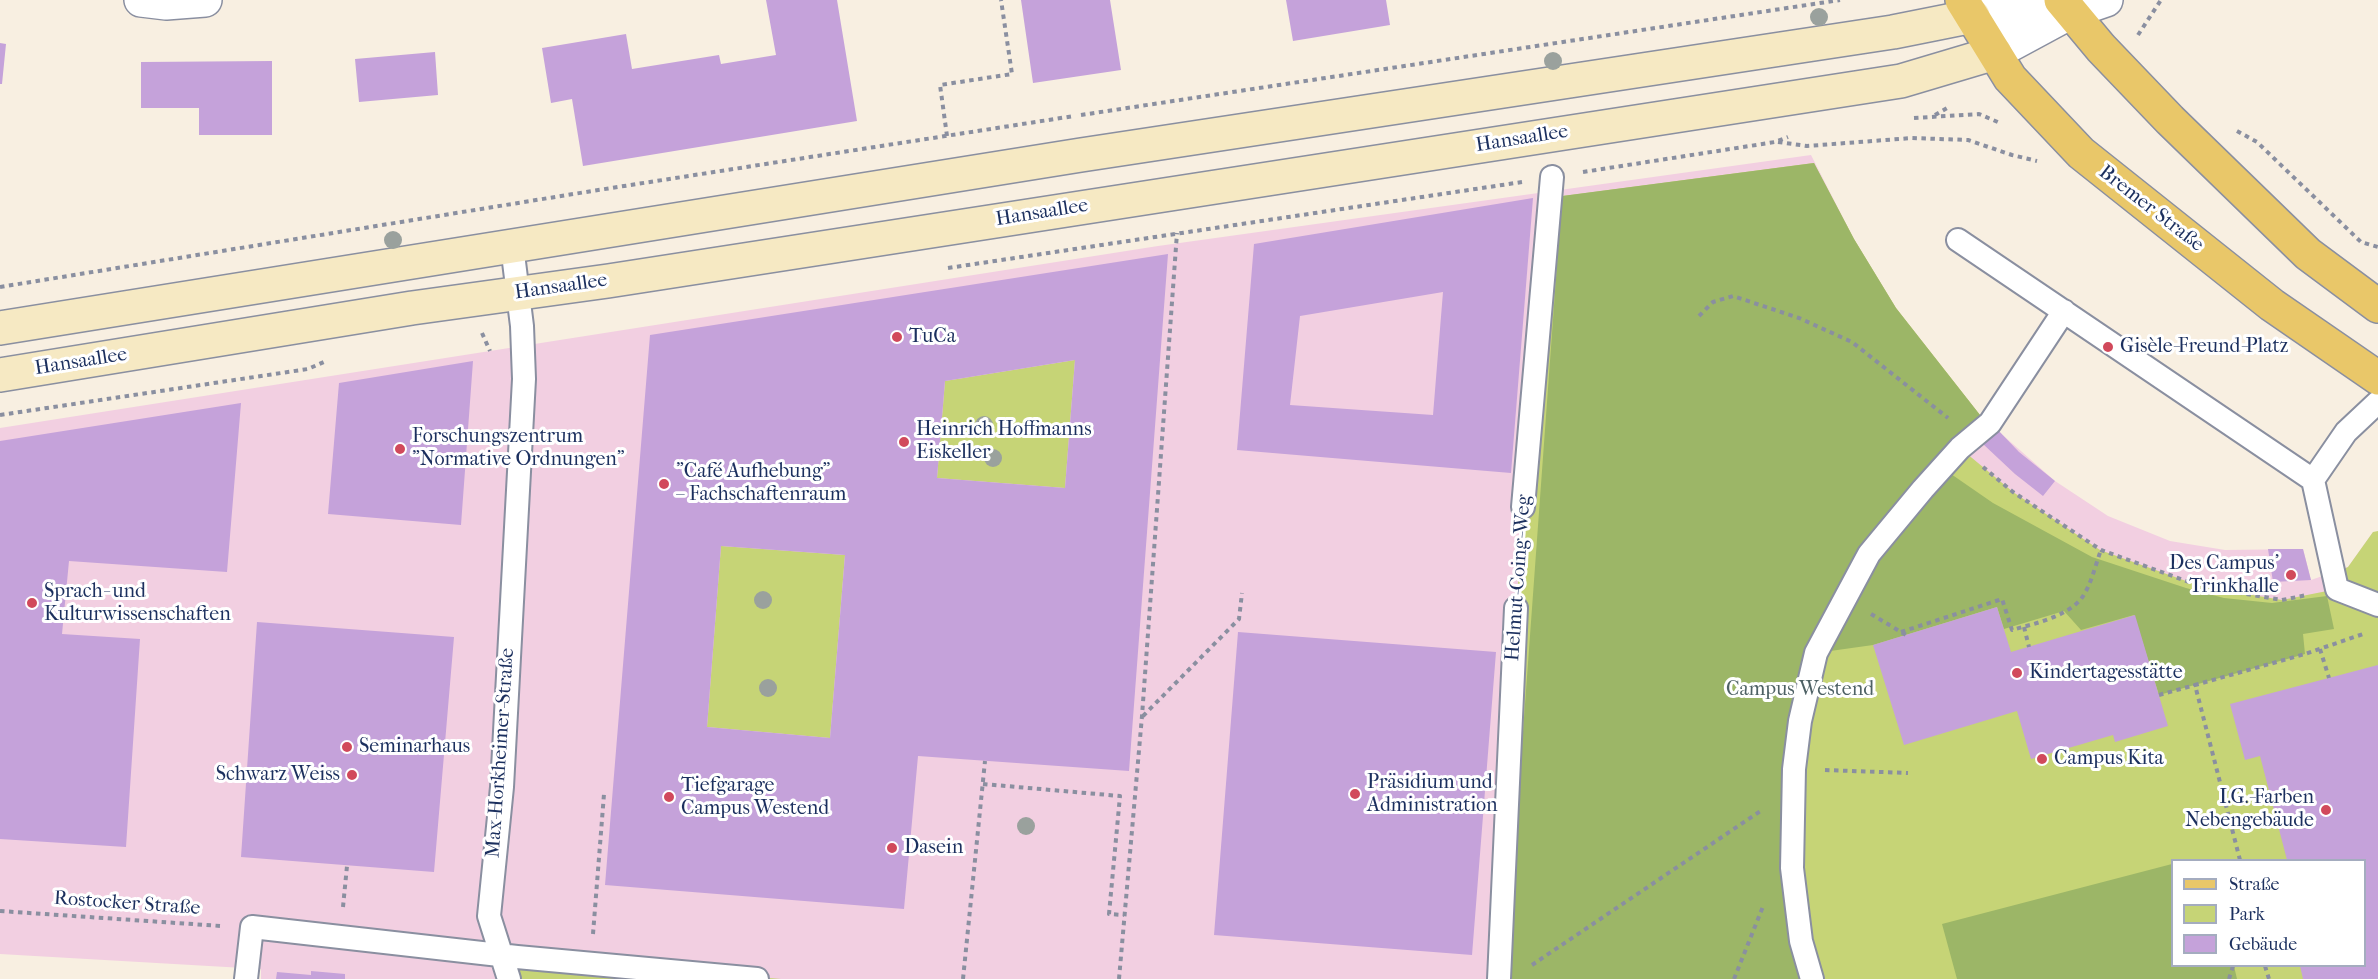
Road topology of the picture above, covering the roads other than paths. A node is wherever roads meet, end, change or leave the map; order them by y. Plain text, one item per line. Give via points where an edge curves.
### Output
1 (141, 0) edge
2 (205, 0) edge
3 (2106, 0) edge
4 (2066, 6) edge
5 (1968, 8) edge
6 (1995, 53) junction
7 (1552, 177) road end
8 (1958, 240) dead end
9 (512, 246) junction
10 (518, 293) junction
11 (2378, 306) edge
12 (2064, 311) junction
13 (0, 328) edge
14 (0, 375) edge
15 (2378, 378) edge
16 (2378, 402) edge
17 (2313, 480) junction
18 (1523, 507) road end
19 (2378, 605) edge
20 (1516, 608) road end
21 (502, 955) junction
22 (246, 979) edge
23 (508, 979) edge
24 (757, 979) edge
25 (1498, 979) edge
26 (1812, 979) edge

1 - 2 street
3 - 4 street, Hansaallee
4 - 5 street, Hansaallee
4 - 6 street, Hansaallee
4 - 11 main road via 2170,120 2308,254
5 - 6 main road, Bremer Straße
5 - 9 main road, Hansaallee via 1870,35
6 - 10 main road, Hansaallee via 1901,81
6 - 15 main road, Bremer Straße via 2010,78 2080,153 2272,305
7 - 18 lane, Helmut-Coing-Weg
8 - 12 lane
9 - 10 lane, Max-Horkheimer-Straße
9 - 13 main road, Hansaallee
10 - 14 main road, Hansaallee
10 - 21 lane, Max-Horkheimer-Straße via 524,379 522,422 501,787 489,916
12 - 17 lane
12 - 26 lane via 1990,423 1923,489 1869,554 1816,653 1800,721 1792,868 1801,941
16 - 17 lane via 2346,432
17 - 19 lane via 2346,592
20 - 25 lane, Helmut-Coing-Weg
21 - 22 lane via 252,927
21 - 23 lane, Max-Horkheimer-Straße
21 - 24 lane

